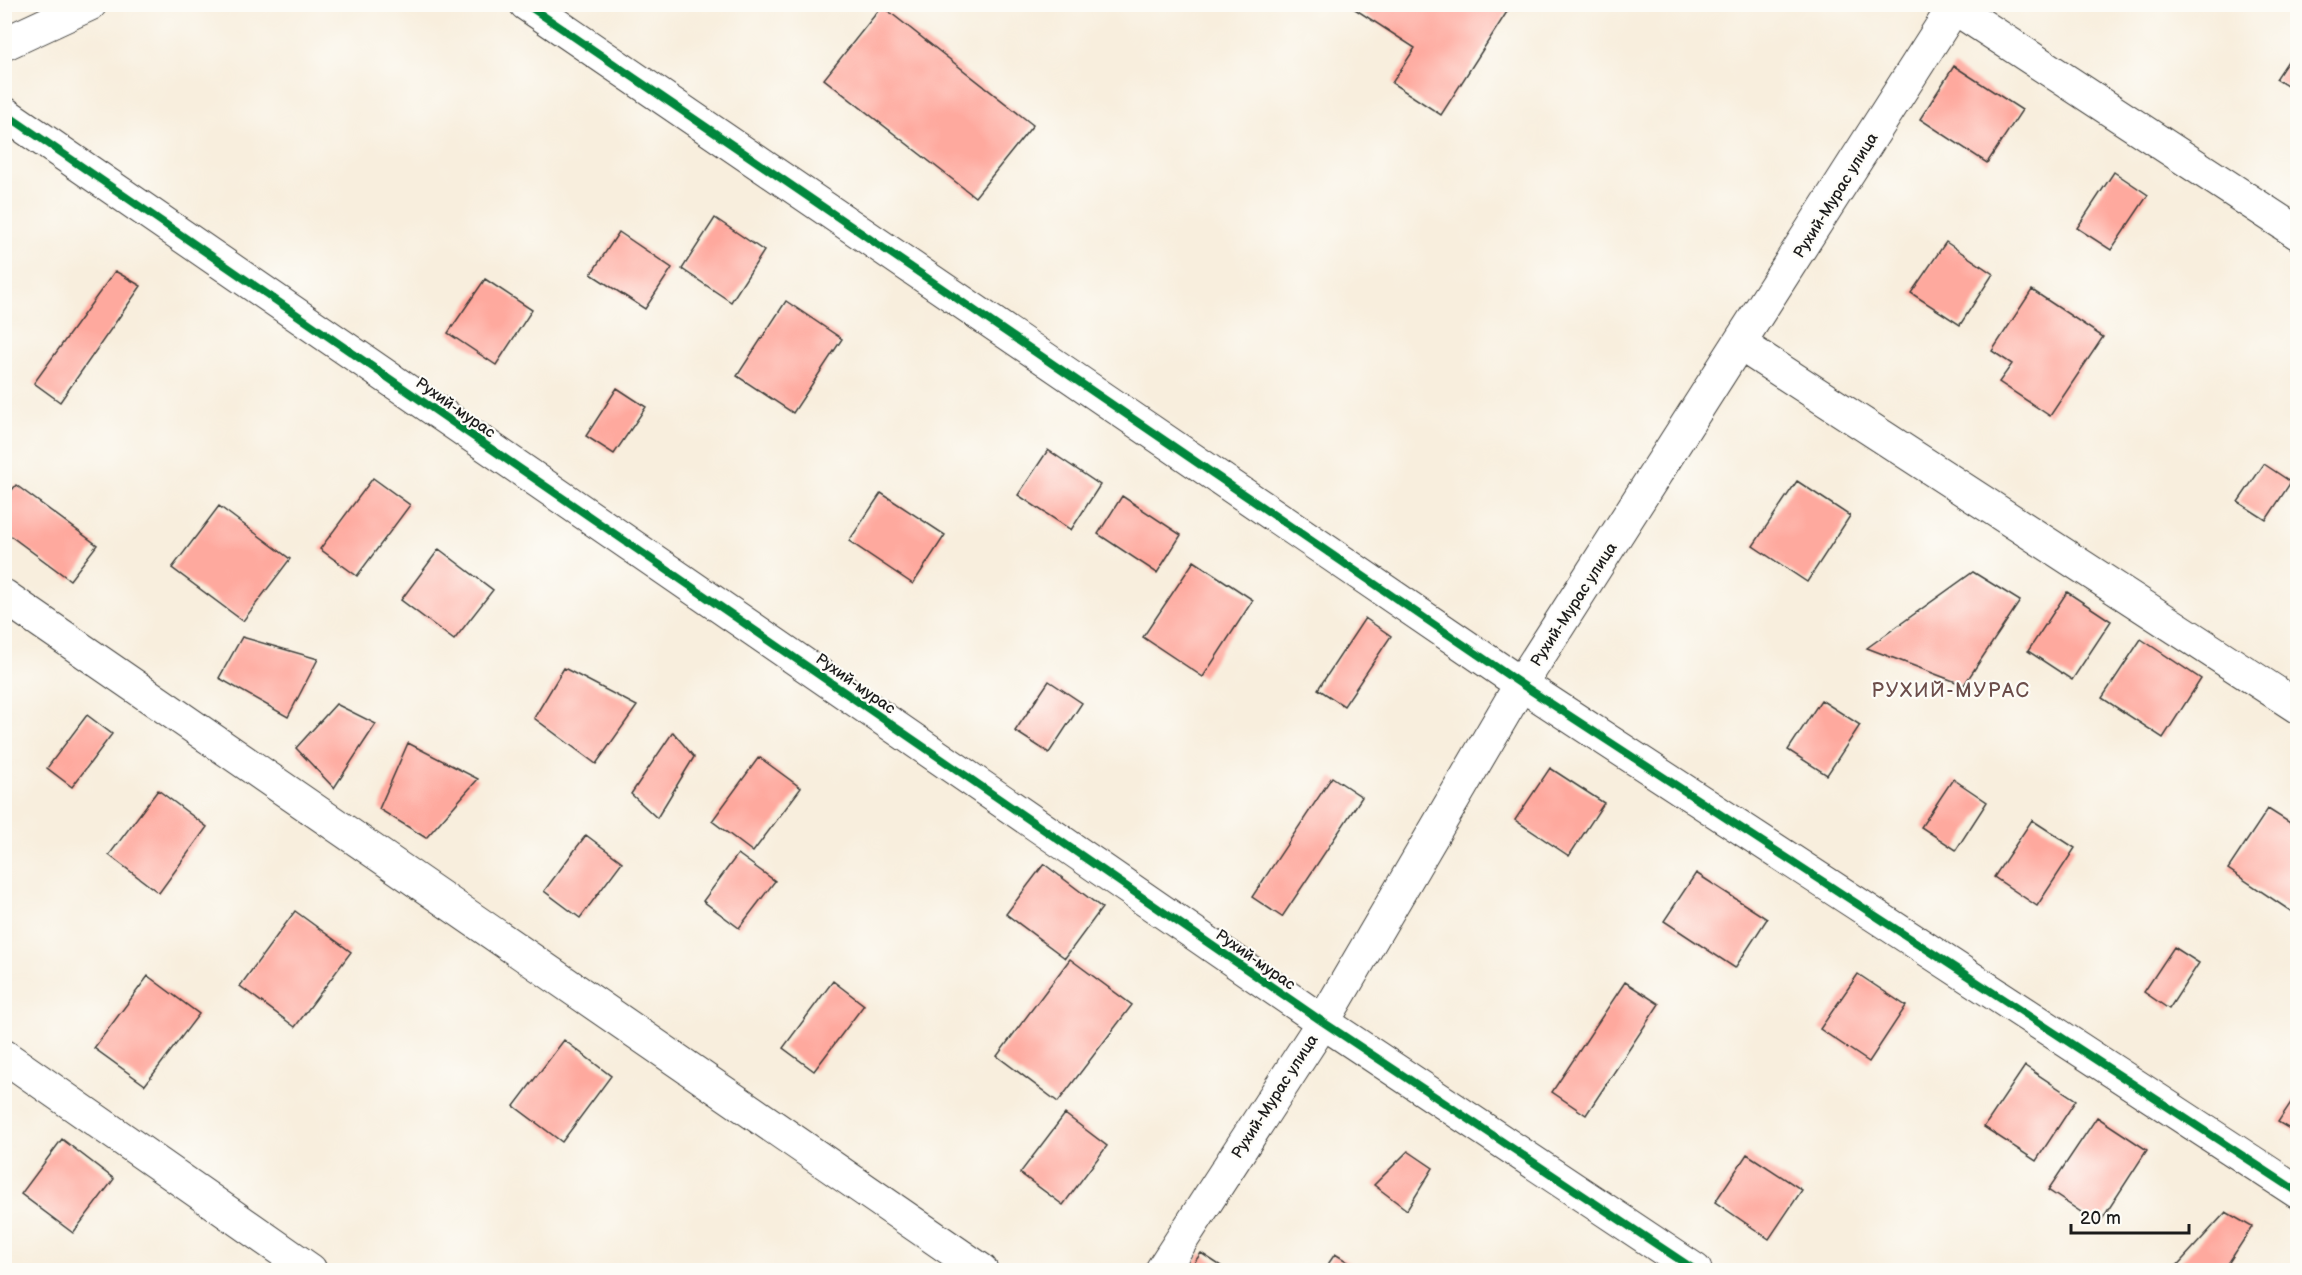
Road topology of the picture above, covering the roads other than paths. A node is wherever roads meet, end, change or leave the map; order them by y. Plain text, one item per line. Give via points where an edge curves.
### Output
1 (90, 4) edge
2 (526, 4) edge
3 (1953, 6) edge
4 (4, 44) edge
5 (4, 113) edge
6 (2298, 233) edge
7 (1740, 344) junction
8 (4, 596) edge
9 (1521, 684) junction
10 (2298, 707) edge
11 (1323, 1022) junction
12 (4, 1056) edge
13 (2298, 1192) edge
14 (310, 1270) edge
15 (981, 1270) edge
16 (1162, 1270) edge
17 (1695, 1270) edge

1 - 4 street
2 - 9 street
3 - 6 street
3 - 7 street, Рухий-Мурас улица
5 - 11 street, Рухий-мурас
7 - 9 street, Рухий-Мурас улица
7 - 10 street
8 - 15 street
9 - 11 street, Рухий-Мурас улица
9 - 13 street
11 - 16 street, Рухий-Мурас улица
11 - 17 street, Рухий-мурас
12 - 14 street

